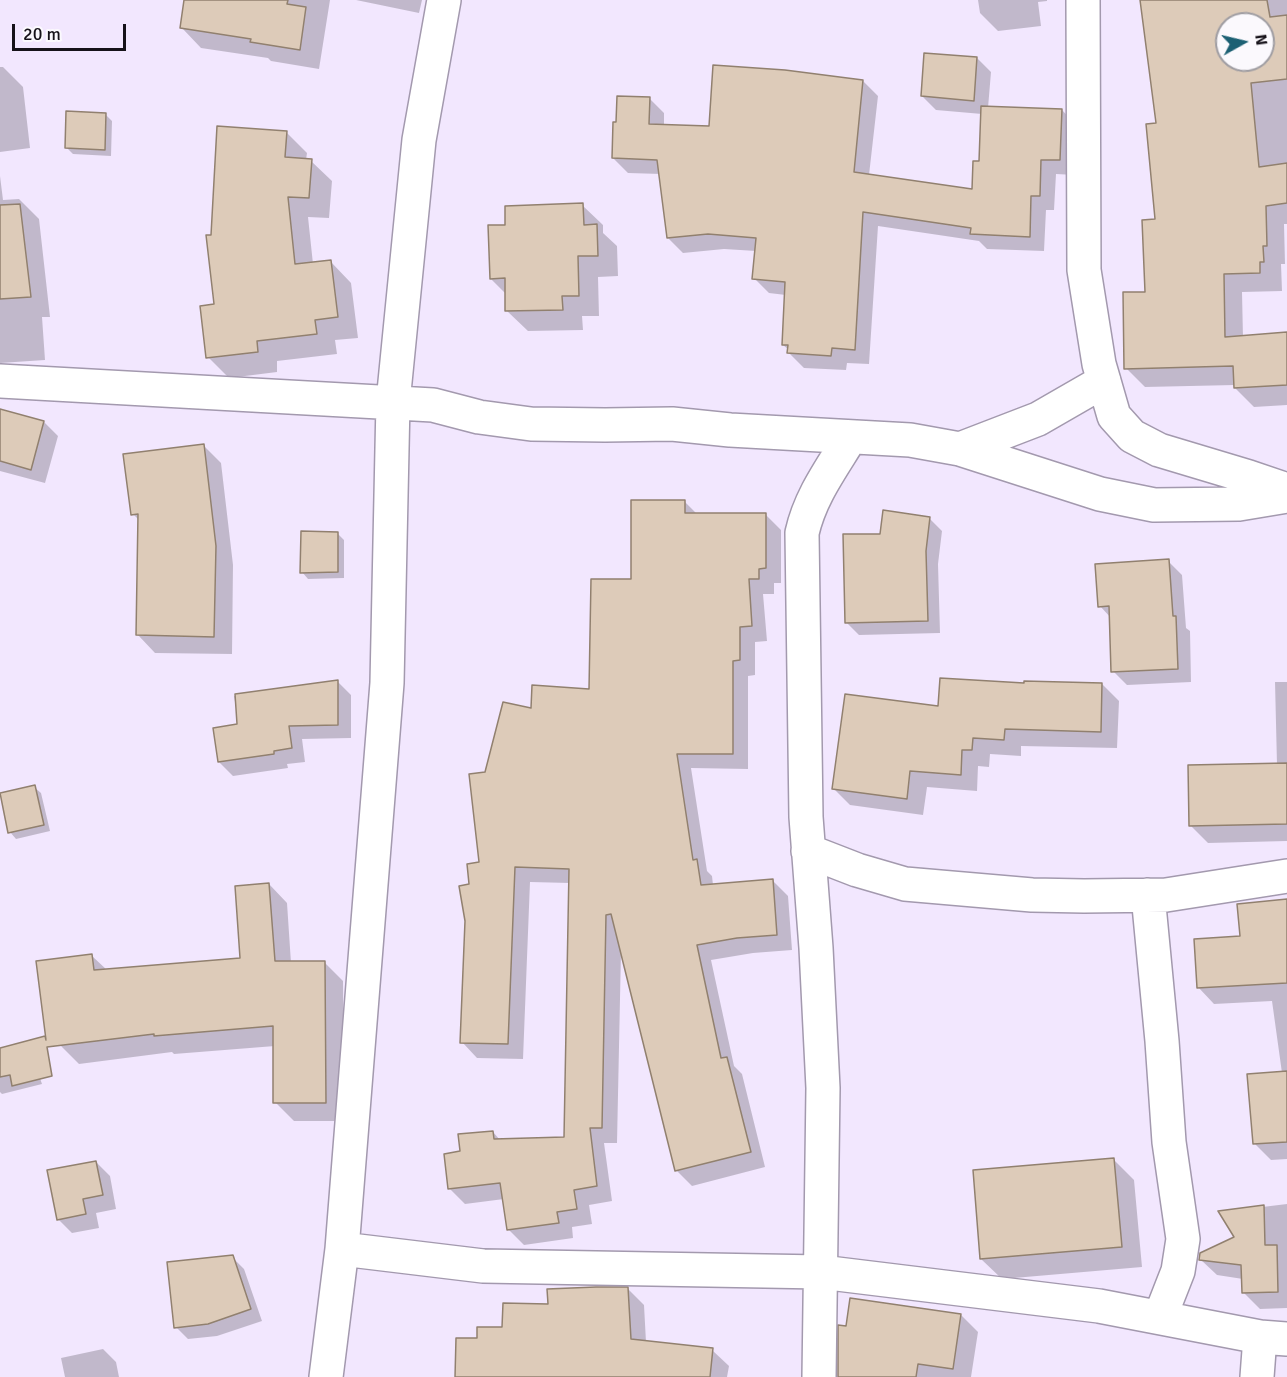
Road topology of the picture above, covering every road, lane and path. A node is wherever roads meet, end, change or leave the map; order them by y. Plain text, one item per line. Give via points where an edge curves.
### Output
1 (444, 0) edge
2 (1083, 0) edge
3 (0, 381) edge
4 (1104, 381) junction
5 (393, 402) junction
6 (850, 438) junction
7 (960, 449) junction
8 (1287, 490) edge
9 (1287, 496) edge
10 (808, 851) junction
11 (1287, 876) edge
12 (1148, 895) junction
13 (342, 1249) junction
14 (821, 1272) junction
15 (1160, 1317) junction
16 (1274, 1338) edge
17 (326, 1377) edge
18 (819, 1377) edge
19 (1257, 1377) edge

1 - 5 street via 418,140
2 - 4 street via 1084,270
3 - 5 street
4 - 7 street via 1038,419
4 - 8 street via 1114,416 1132,436 1159,450
5 - 6 street via 433,405 479,417 531,424 672,424
5 - 13 street via 387,683
6 - 7 street via 910,440
6 - 10 street via 818,489 802,533
7 - 9 street via 1100,494 1154,505 1239,504
10 - 12 street via 905,884 1032,895
10 - 14 street via 823,1088
11 - 12 street
12 - 15 street via 1169,1142 1183,1239 1178,1271
13 - 14 street via 483,1266
13 - 17 street
14 - 15 street via 1087,1304
14 - 18 street
15 - 16 street
16 - 19 street

